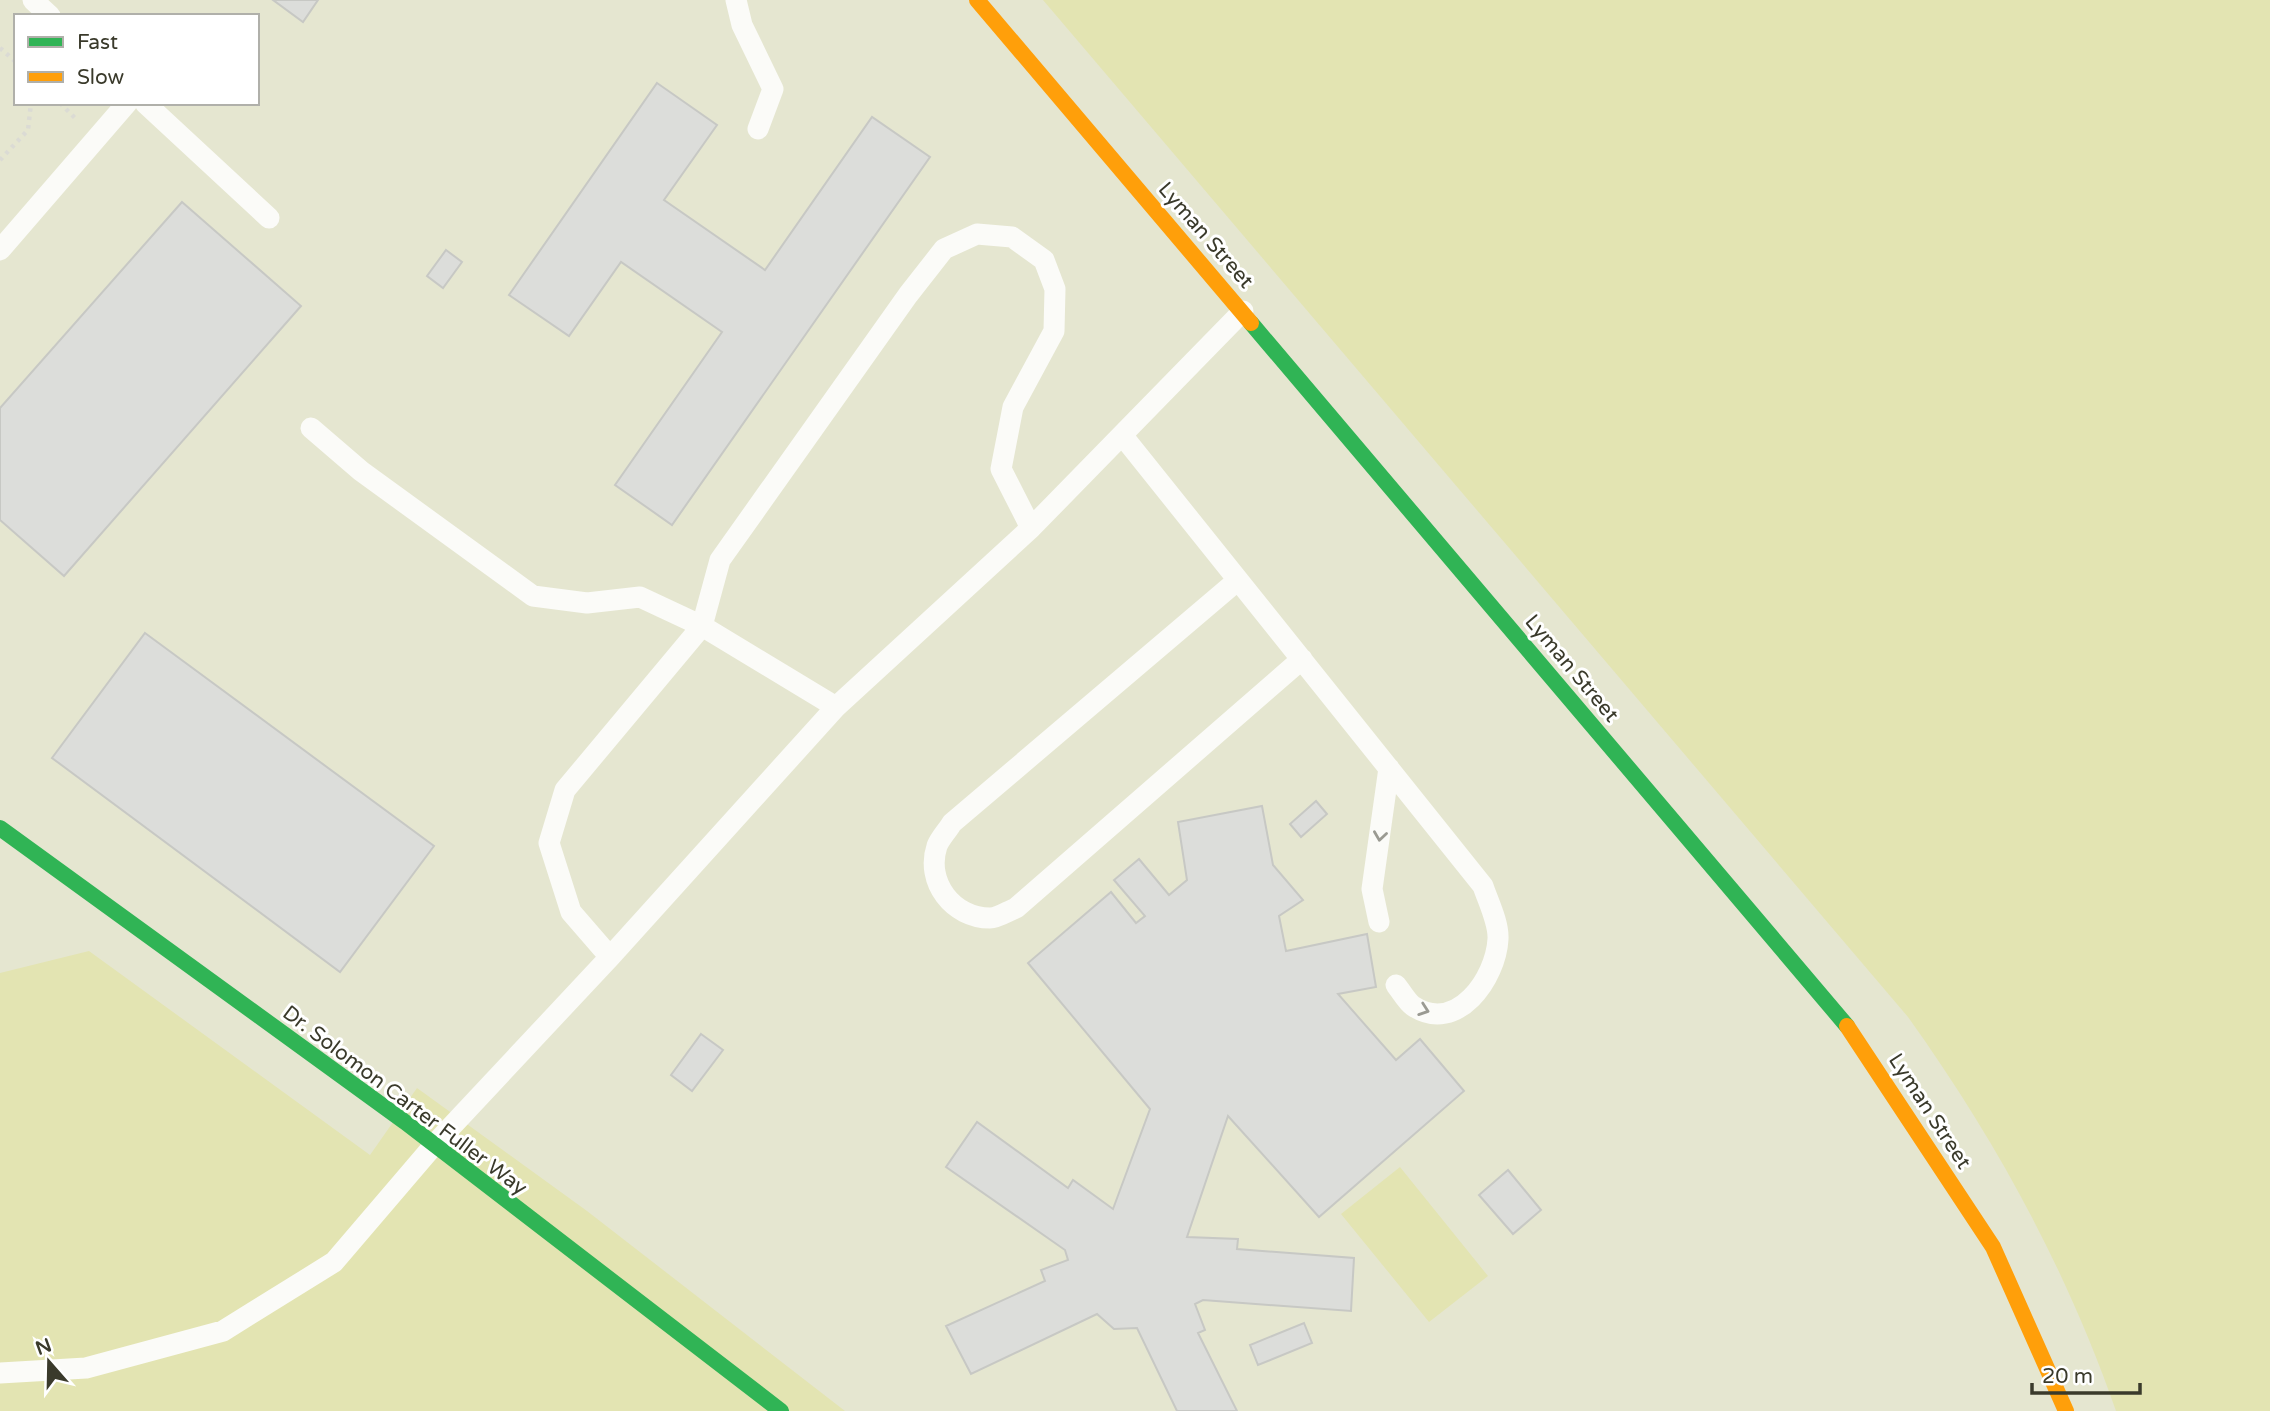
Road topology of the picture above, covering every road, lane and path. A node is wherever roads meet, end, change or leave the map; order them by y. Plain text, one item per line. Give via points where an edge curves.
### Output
1 (33, 0) edge
2 (736, 0) edge
3 (976, 0) edge
4 (48, 14) edge
5 (0, 48) edge
6 (14, 60) edge
7 (31, 105) edge
8 (125, 105) edge
9 (147, 105) edge
10 (758, 128) dead end
11 (0, 160) edge
12 (269, 218) dead end
13 (0, 250) edge
14 (1244, 311) junction
15 (311, 428) dead end
16 (1122, 435) junction
17 (1031, 528) junction
18 (1238, 580) junction
19 (702, 626) junction
20 (1301, 659) junction
21 (836, 707) junction
22 (1389, 768) junction
23 (0, 828) edge
24 (1379, 922) dead end
25 (610, 957) junction
26 (1396, 985) dead end
27 (434, 1145) junction
28 (0, 1373) edge
29 (781, 1411) edge
30 (2066, 1411) edge

1 - 4 lane
2 - 10 lane via 742,25 773,89
3 - 14 street, Lyman Street
5 - 6 path
7 - 11 path via 28,130
8 - 13 lane
9 - 12 lane
14 - 16 lane
14 - 30 street, Lyman Street via 1860,1042 1993,1247
15 - 19 lane via 361,471 533,596 587,603 640,597
16 - 17 lane
16 - 18 lane
17 - 19 lane via 1001,469 1013,407 1054,331 1055,289 1044,260 1012,237 977,234 944,249 720,559
17 - 21 lane
18 - 20 lane
18 - 20 lane via 952,822 937,845 935,870 941,892 963,913 992,918 1016,908
19 - 21 lane
19 - 25 lane via 565,790 549,843 571,912
20 - 22 lane
21 - 25 lane
22 -> 24 lane via 1372,889
26 -> 22 lane via 1412,1005 1434,1014 1462,1008 1488,979 1499,937 1483,886
23 - 27 street, Dr. Solomon Carter Fuller Way
25 - 27 lane
27 - 28 lane via 334,1262 223,1331 86,1368
27 - 29 street, Dr. Solomon Carter Fuller Way

